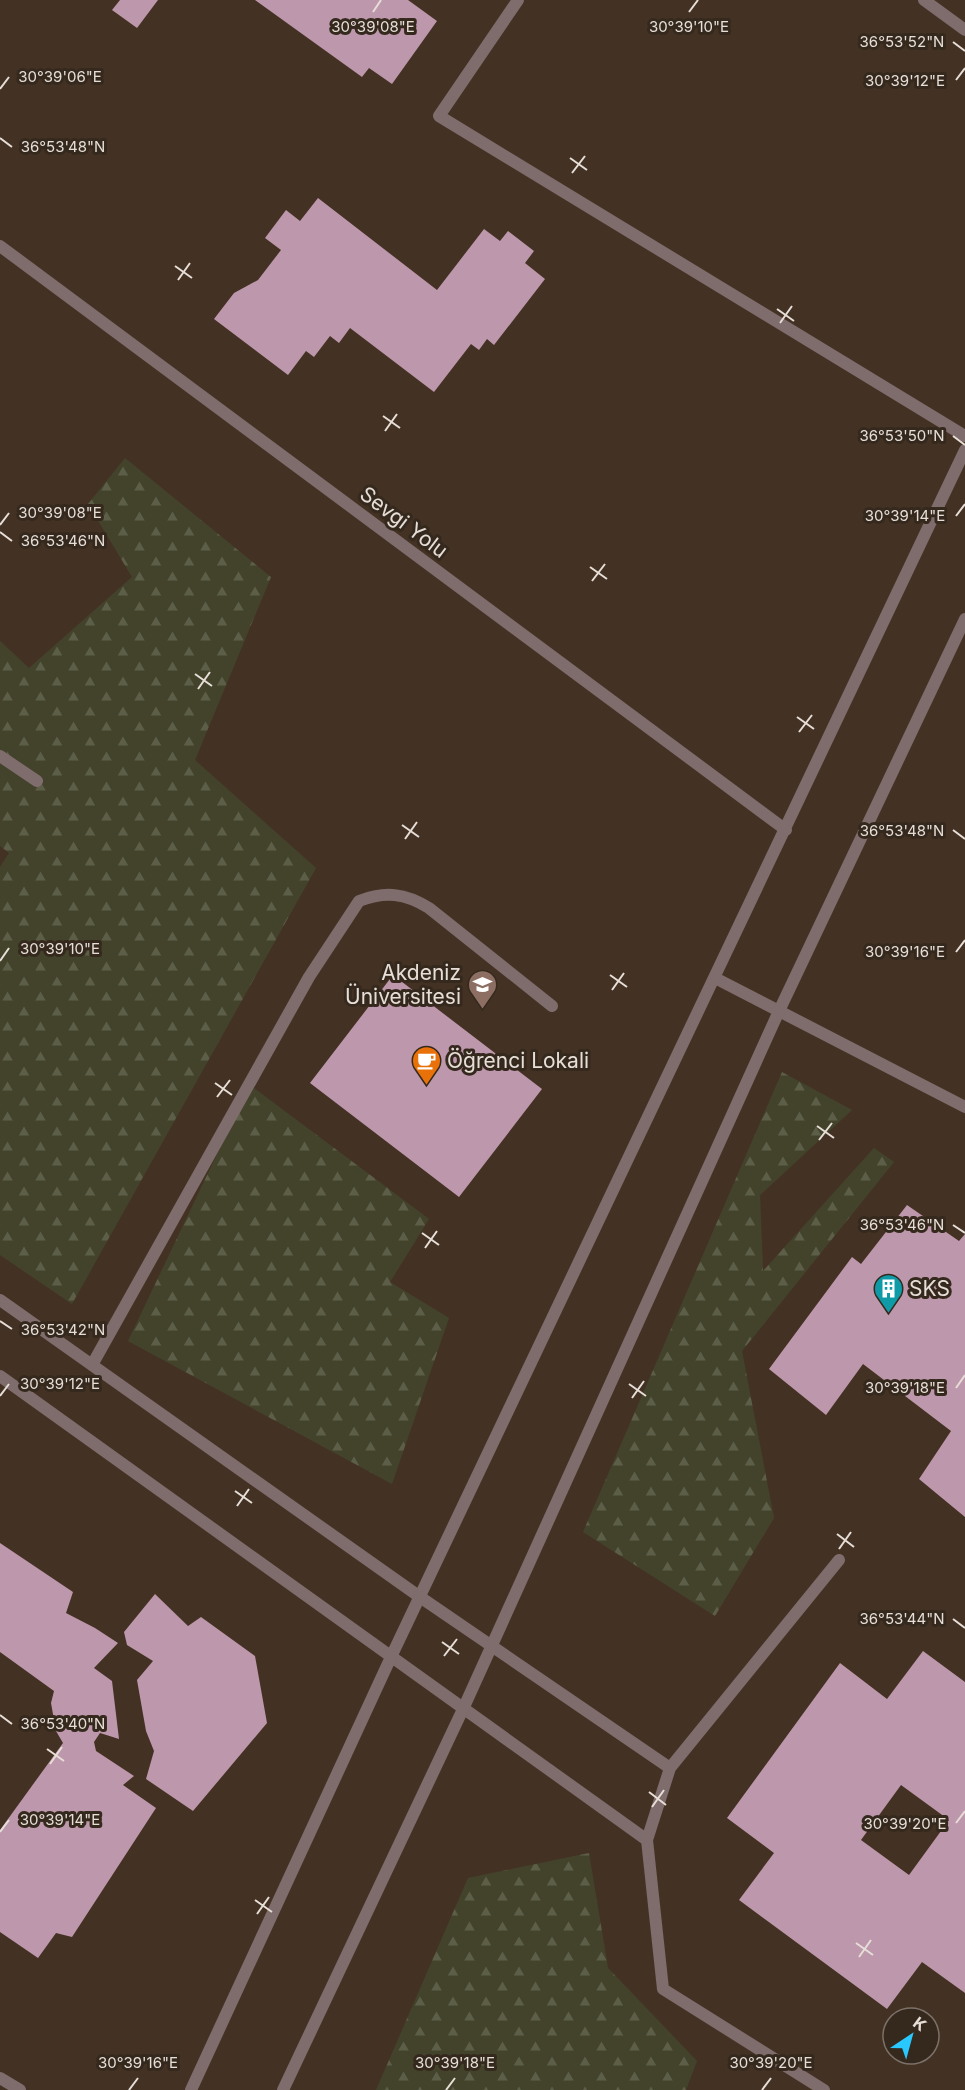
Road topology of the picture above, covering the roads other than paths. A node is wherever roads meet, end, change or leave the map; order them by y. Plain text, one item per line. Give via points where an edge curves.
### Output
1 (518, 0) edge
2 (924, 0) edge
3 (965, 30) edge
4 (0, 246) edge
5 (965, 436) edge
6 (965, 450) edge
7 (965, 619) edge
8 (0, 756) edge
9 (37, 781) dead end
10 (786, 830) junction
11 (715, 978) junction
12 (552, 1006) dead end
13 (779, 1011) junction
14 (965, 1107) edge
15 (0, 1300) edge
16 (92, 1365) junction
17 (0, 1376) edge
18 (839, 1560) dead end
19 (420, 1598) junction
20 (492, 1646) junction
21 (391, 1658) junction
22 (464, 1707) junction
23 (670, 1767) junction
24 (647, 1840) junction
25 (0, 2078) edge
26 (20, 2090) edge
27 (191, 2090) edge
28 (283, 2090) edge
29 (824, 2090) edge

1 - 5 street via 439,116
2 - 3 street
4 - 10 street, Sevgi Yolu
6 - 10 street
7 - 13 street
8 - 9 street
10 - 11 street
11 - 13 street
11 - 19 street
12 - 16 street via 416,900 387,893 359,901 309,977
13 - 14 street
13 - 20 street
15 - 16 street
16 - 19 street
17 - 21 street
18 - 23 street
19 - 20 street
19 - 21 street
20 - 22 street
20 - 23 street
21 - 22 street
21 - 27 street
22 - 24 street
22 - 28 street
23 - 24 street
24 - 29 street via 663,1989
25 - 26 street

